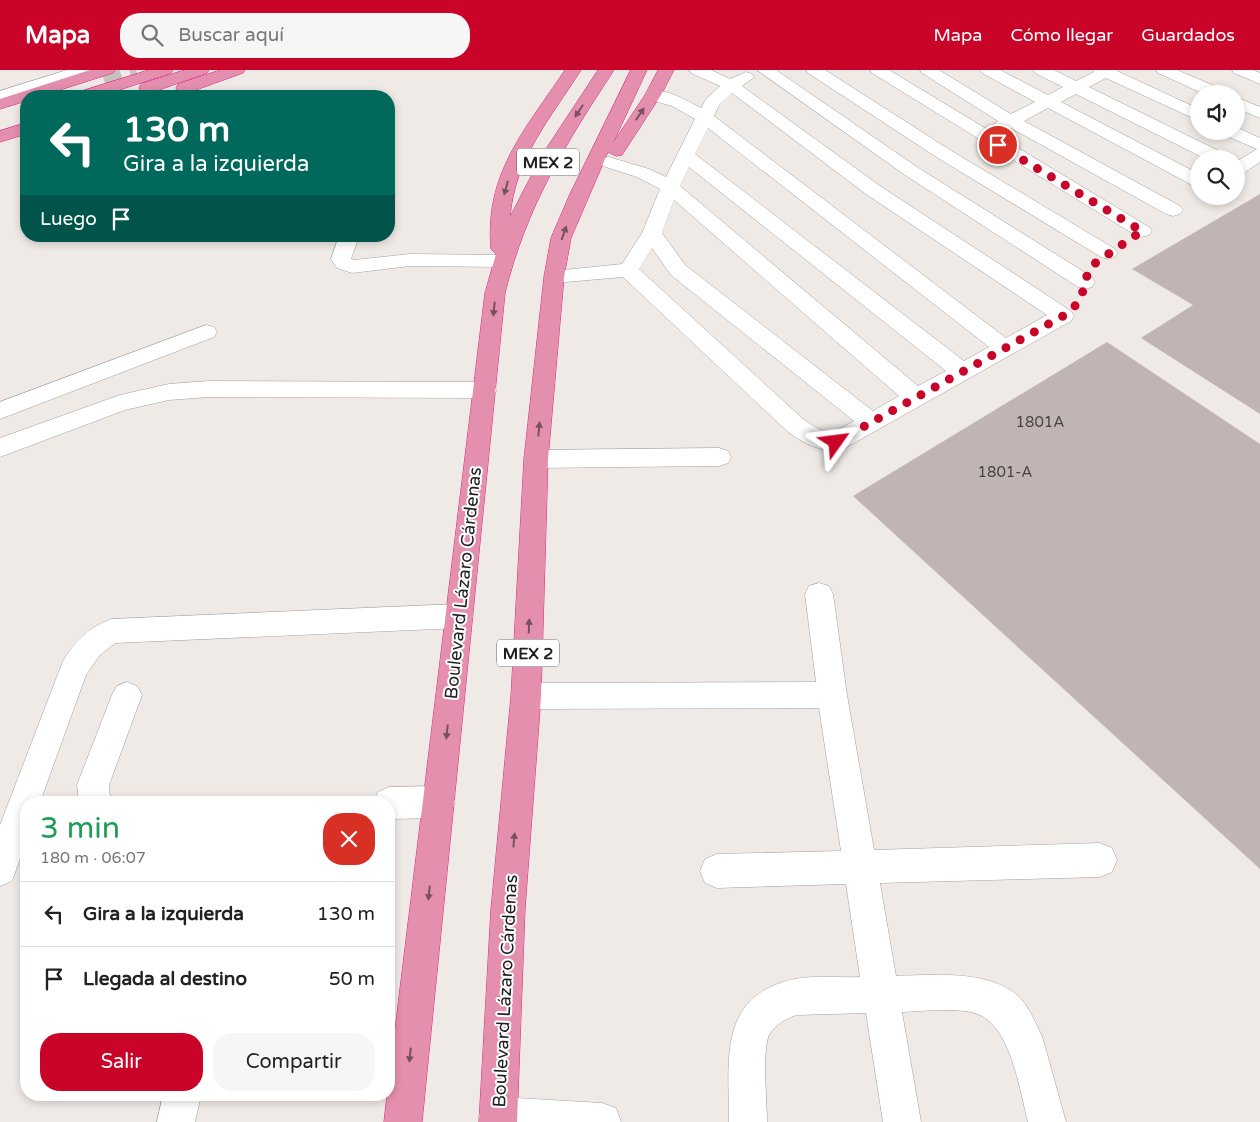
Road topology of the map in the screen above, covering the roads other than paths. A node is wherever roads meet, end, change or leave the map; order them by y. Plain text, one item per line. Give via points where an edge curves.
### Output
1 (84, 70) tunnel mouth
2 (165, 70) edge
3 (201, 70) edge
4 (237, 70) edge
5 (573, 70) edge
6 (606, 70) edge
7 (639, 70) edge
8 (666, 70) edge
9 (696, 70) edge
10 (765, 70) edge
11 (814, 70) edge
12 (878, 70) edge
13 (928, 70) edge
14 (988, 70) edge
15 (1041, 70) edge
16 (1164, 70) edge
17 (1240, 70) edge
18 (1105, 71) edge
19 (106, 75) edge
20 (1260, 79) edge
21 (731, 85) junction
22 (1198, 85) edge
23 (1075, 88) junction
24 (51, 90) edge
25 (69, 90) edge
26 (103, 90) edge
27 (140, 90) edge
28 (179, 90) edge
29 (653, 95) junction
30 (0, 96) edge
31 (20, 99) edge
32 (1046, 102) junction
33 (0, 104) edge
34 (1245, 106) edge
35 (20, 107) edge
36 (1190, 112) edge
37 (0, 113) edge
38 (1260, 113) edge
39 (20, 117) edge
40 (704, 117) junction
41 (1011, 121) junction
42 (0, 123) edge
43 (20, 130) edge
44 (0, 137) edge
45 (1245, 138) edge
46 (20, 144) edge
47 (963, 145) junction
48 (1260, 145) edge
49 (0, 150) edge
50 (1202, 150) edge
51 (1260, 154) edge
52 (686, 156) junction
53 (609, 162) junction
54 (1245, 163) edge
55 (892, 180) junction
56 (670, 187) junction
57 (579, 194) junction
58 (1190, 197) edge
59 (1142, 231) junction
60 (652, 233) junction
61 (347, 242) edge
62 (1108, 253) junction
63 (503, 261) junction
64 (628, 270) junction
65 (554, 277) junction
66 (1076, 300) junction
67 (206, 332) dead end
68 (1004, 348) junction
69 (962, 371) junction
70 (485, 390) junction
71 (916, 397) junction
72 (0, 411) edge
73 (870, 421) junction
74 (0, 448) edge
75 (719, 457) dead end
76 (536, 458) junction
77 (819, 594) dead end
78 (459, 616) junction
79 (127, 695) dead end
80 (832, 695) junction
81 (526, 696) junction
82 (27, 796) edge
83 (93, 796) edge
84 (439, 802) junction
85 (395, 803) edge
86 (20, 814) edge
87 (1100, 860) dead end
88 (862, 866) junction
89 (0, 869) edge
90 (717, 871) dead end
91 (880, 995) junction
92 (181, 1101) edge
93 (498, 1119) edge
94 (176, 1122) edge
95 (403, 1122) edge
96 (602, 1122) edge
97 (748, 1122) edge
98 (902, 1122) edge
99 (1047, 1122) edge

1 - 30 street
2 - 26 highway
3 - 27 highway
4 - 28 highway
5 -> 63 highway via 513,163 498,232
6 -> 63 highway, Boulevard Lázaro Cárdenas / MEX 2 via 536,182
7 - 57 highway, Boulevard Lázaro Cárdenas / MEX 2
8 - 29 highway
9 - 21 street
10 - 21 street
10 - 55 street
11 - 47 street
12 - 47 street
13 - 41 street
14 - 32 street
15 - 23 street
16 - 22 street
17 - 20 street
18 - 23 street
18 - 36 street
19 - 24 highway
19 - 25 highway
21 - 40 street via 712,103
21 - 55 street
23 - 32 street
23 - 50 street
29 - 40 street via 678,102
53 -> 29 highway
31 - 33 highway
32 - 41 street
32 - 58 street
34 - 38 street
35 - 37 highway
39 - 42 highway
40 - 52 street
40 - 68 street
41 - 47 street
41 - 58 street
43 - 44 highway
45 - 48 street
46 - 49 highway
47 - 55 street
47 - 59 street
47 - 62 street
51 - 54 street
52 - 56 street
52 - 69 street
53 - 56 street via 643,173
53 - 57 highway
55 - 66 street
55 - 66 street
56 - 60 street
56 - 71 street
65 -> 57 highway, Boulevard Lázaro Cárdenas / MEX 2 via 562,238
58 - 59 street
59 - 62 street
60 - 64 street
60 - 73 street via 678,270
61 - 63 street via 341,259 352,267 410,260
62 - 66 street via 1088,272
63 -> 70 highway, Boulevard Lázaro Cárdenas / MEX 2 via 496,293
64 - 65 street
64 - 73 street via 811,437 836,442
76 -> 65 highway, Boulevard Lázaro Cárdenas / MEX 2
66 - 68 street
67 - 72 street
68 - 69 street
69 - 71 street
70 - 74 street via 209,389 169,392 120,402
70 - 78 highway, Boulevard Lázaro Cárdenas / MEX 2
71 - 73 street
75 - 76 street
81 -> 76 highway, Boulevard Lázaro Cárdenas / MEX 2
77 - 80 street
78 - 82 street via 112,631 87,646 73,670
78 -> 84 highway, Boulevard Lázaro Cárdenas / MEX 2
79 - 83 street via 93,785
80 - 81 street
80 - 88 street
93 -> 81 highway, Boulevard Lázaro Cárdenas / MEX 2 via 508,909
84 - 85 street
84 -> 95 highway, Boulevard Lázaro Cárdenas / MEX 2
86 - 89 street
87 - 88 street
88 - 90 street
88 - 91 street
91 - 97 street via 797,997 777,1002 761,1016 752,1030 748,1053
91 - 98 street
91 - 99 street via 970,994 994,1002 1008,1012 1024,1036
92 - 94 street
93 - 96 street

